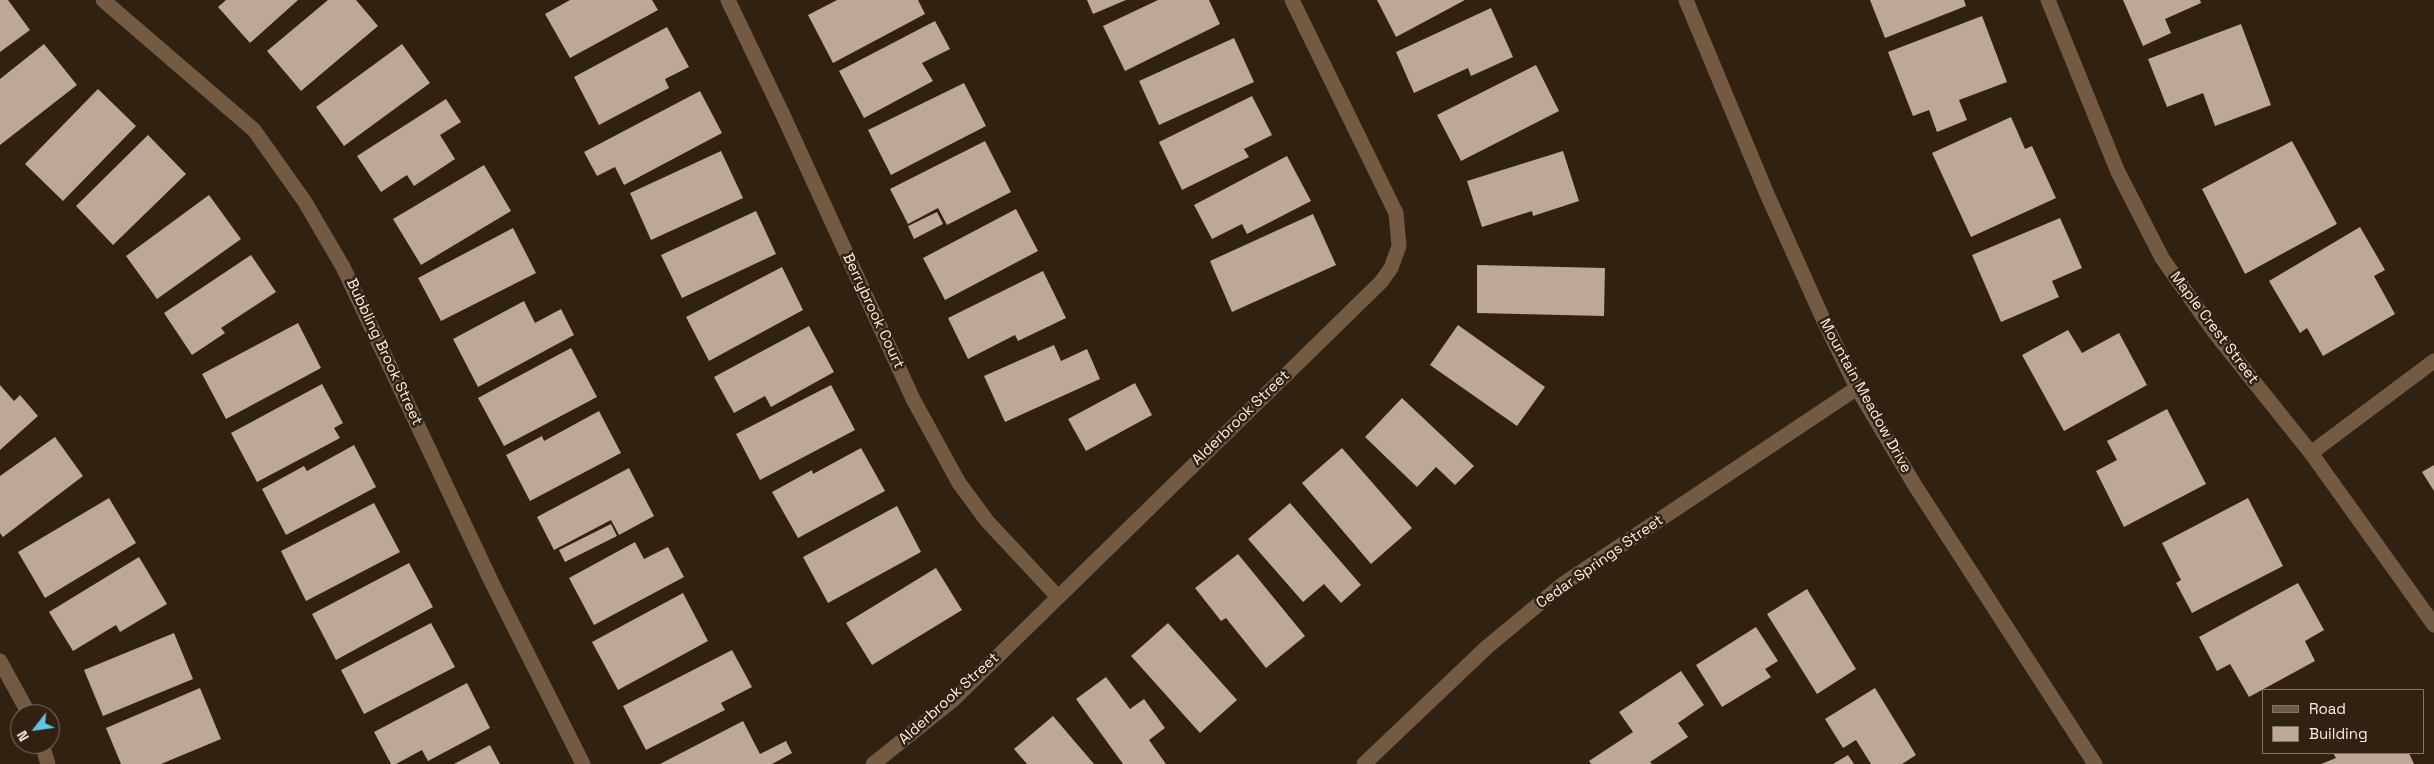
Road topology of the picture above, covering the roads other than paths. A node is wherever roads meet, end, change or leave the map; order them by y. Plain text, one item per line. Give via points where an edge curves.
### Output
1 (103, 0) edge
2 (728, 0) edge
3 (1292, 0) edge
4 (1686, 0) edge
5 (2048, 0) edge
6 (2434, 360) edge
7 (1857, 388) junction
8 (2311, 453) junction
9 (1058, 597) junction
10 (2434, 625) edge
11 (0, 662) edge
12 (23, 704) edge
13 (583, 764) edge
14 (873, 764) edge
15 (1364, 764) edge
16 (2095, 764) edge

1 - 13 street, Bubbling Brook Street via 254,130 305,202 343,267 492,582
2 - 9 street, Berrybrook Court via 913,398 959,483 987,521
3 - 9 street, Alderbrook Street via 1396,213 1399,246 1391,268 1381,282
4 - 7 street, Mountain Meadow Drive via 1811,293
5 - 8 street, Maple Crest Street via 2118,172 2162,258 2215,333
6 - 8 street
7 - 15 street, Cedar Springs Street via 1562,584 1487,647
7 - 16 street, Mountain Meadow Drive via 1929,508
8 - 10 street, Maple Crest Street
9 - 14 street, Alderbrook Street via 953,700
11 - 12 street

